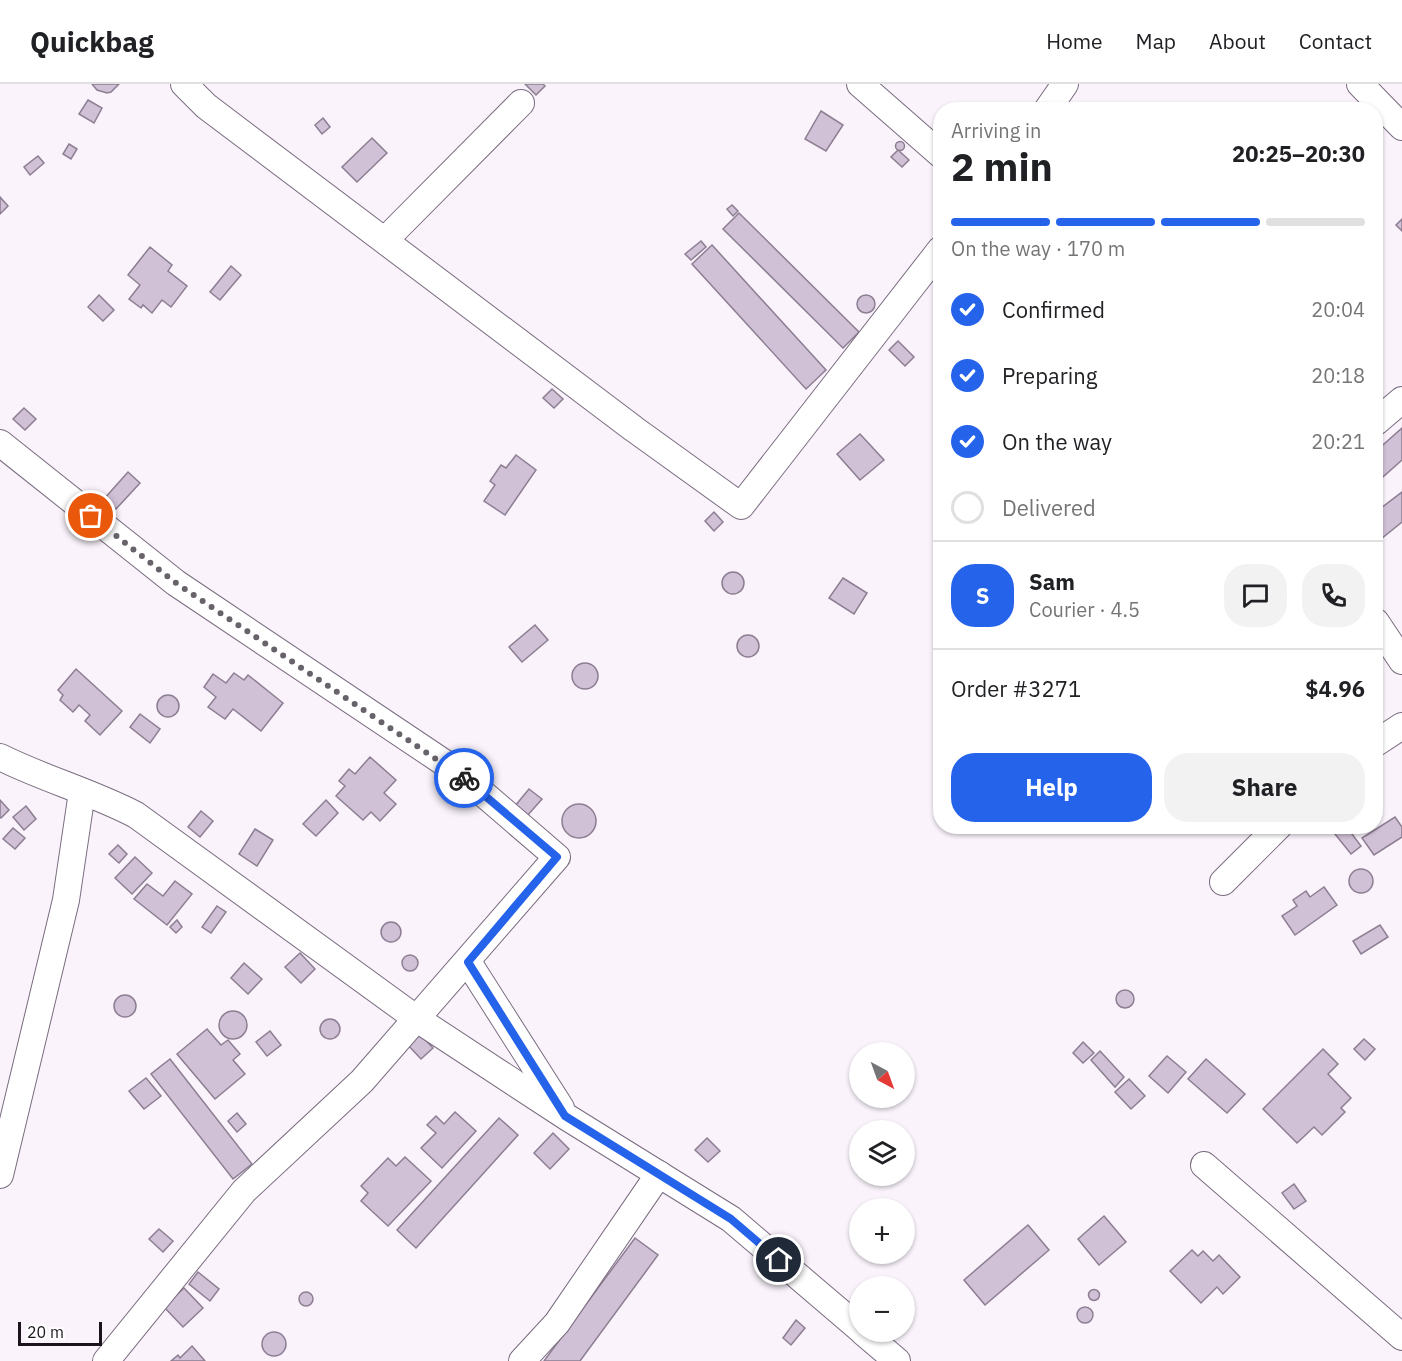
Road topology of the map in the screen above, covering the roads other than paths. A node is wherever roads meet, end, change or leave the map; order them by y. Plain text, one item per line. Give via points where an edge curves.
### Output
1 (184, 84) edge
2 (860, 84) edge
3 (1065, 84) edge
4 (1360, 84) edge
5 (1053, 102) edge
6 (1378, 102) edge
7 (521, 103) dead end
8 (1383, 108) edge
9 (1402, 127) edge
10 (933, 148) edge
11 (385, 240) junction
12 (933, 259) edge
13 (1402, 400) edge
14 (1383, 416) edge
15 (0, 443) edge
16 (1383, 632) edge
17 (1402, 661) edge
18 (1402, 726) edge
19 (1383, 738) edge
20 (0, 757) edge
21 (82, 792) junction
22 (1271, 834) edge
23 (1223, 882) dead end
24 (468, 962) junction
25 (417, 1019) junction
26 (565, 1116) junction
27 (1204, 1165) dead end
28 (659, 1174) junction
29 (0, 1175) edge
30 (849, 1320) edge
31 (1402, 1337) edge
32 (875, 1342) edge
33 (106, 1361) edge
34 (522, 1361) edge
35 (897, 1361) edge

1 - 11 street via 206,105
2 - 10 street
3 - 5 street
4 - 6 street
7 - 11 street
8 - 9 street
11 - 12 street via 741,506
13 - 14 street
15 - 24 street via 176,583 458,772 557,857
16 - 17 street
18 - 19 street
20 - 21 street
21 - 25 street via 136,815
21 - 29 street via 66,900
22 - 23 street
24 - 25 street
24 - 26 street
25 - 26 street
25 - 33 street via 362,1082 244,1191
26 - 28 street
27 - 31 street
28 - 30 street via 731,1219
28 - 34 street via 557,1323
32 - 35 street

